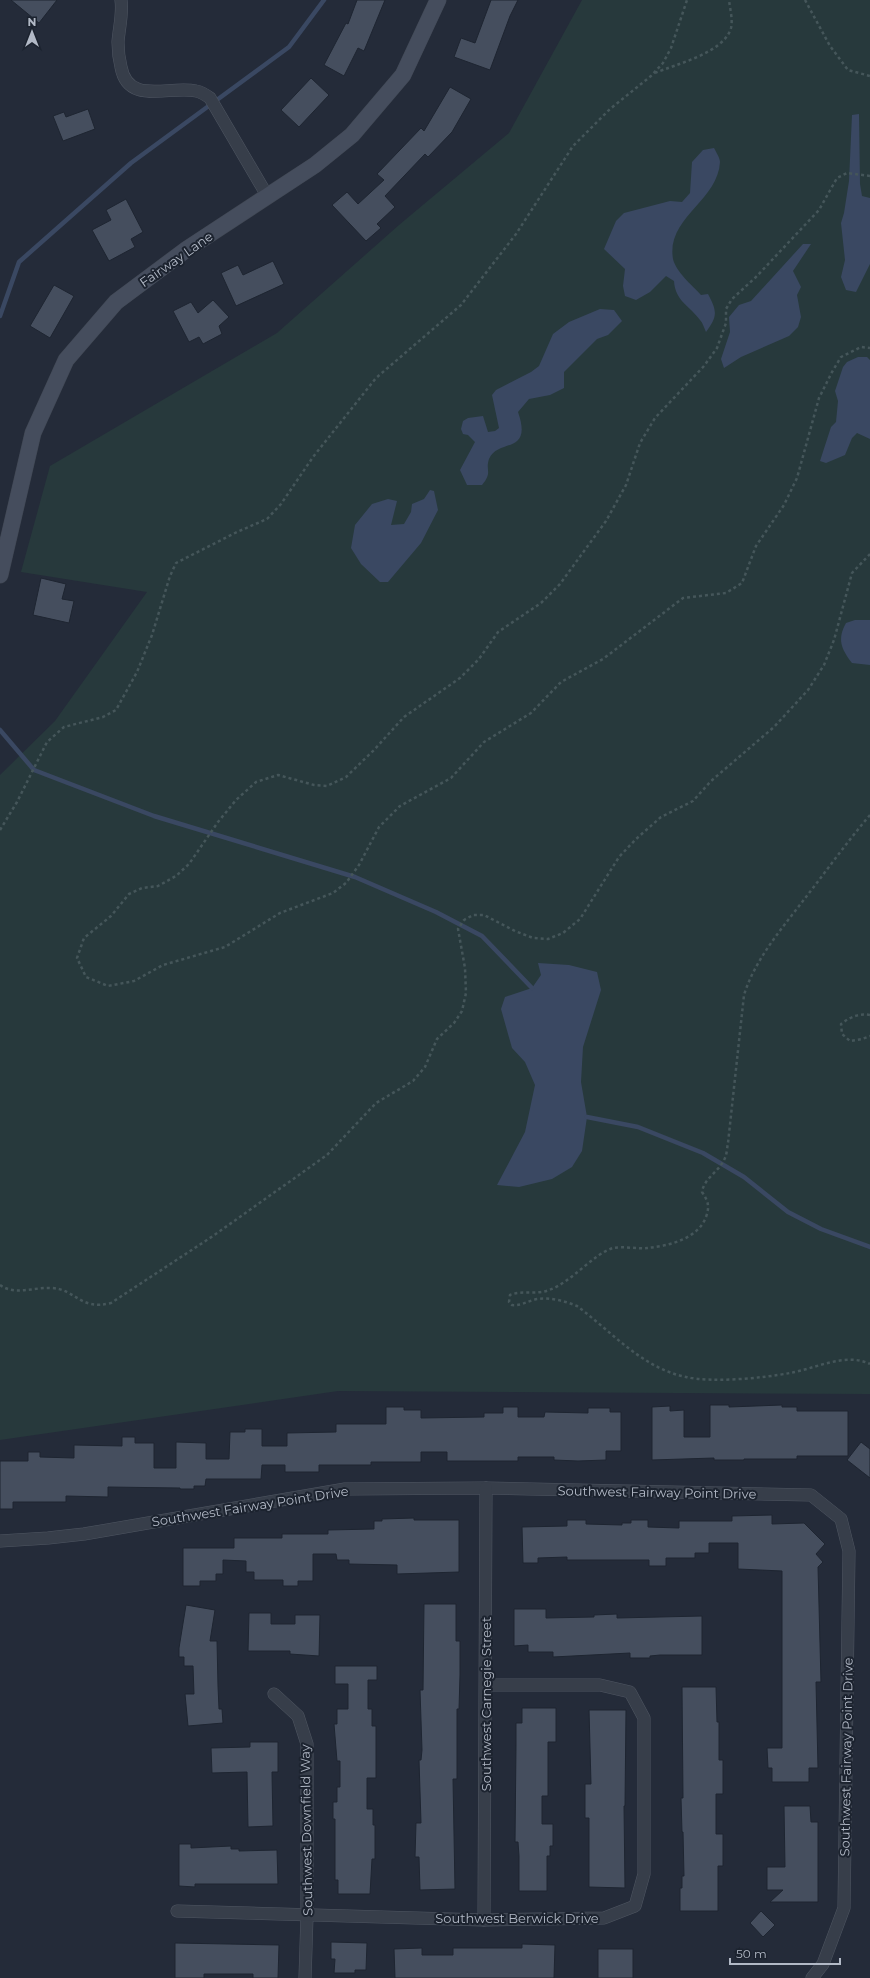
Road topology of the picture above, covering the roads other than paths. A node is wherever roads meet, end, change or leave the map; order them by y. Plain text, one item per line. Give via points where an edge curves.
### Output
1 (121, 0) edge
2 (438, 0) edge
3 (268, 197) junction
4 (0, 576) edge
5 (486, 1488) junction
6 (0, 1541) edge
7 (486, 1685) junction
8 (274, 1694) dead end
9 (177, 1911) dead end
10 (307, 1916) junction
11 (484, 1920) junction
12 (815, 1977) edge
13 (305, 1978) edge

1 - 3 street via 118,44 121,69 127,80 135,88 145,92 198,91 210,98
2 - 3 street, Fairway Lane via 403,75 352,135 315,166
3 - 4 street, Fairway Lane via 187,249 116,302 66,360 33,433
5 - 6 street, Southwest Fairway Point Drive via 345,1489 84,1534
5 - 7 street, Southwest Carnegie Street
5 - 12 street, Southwest Fairway Point Drive via 811,1495 841,1519 849,1550 844,1908 823,1964
7 - 11 street, Southwest Carnegie Street
7 - 11 street, Southwest Berwick Drive via 600,1685 630,1692 644,1718 644,1874 635,1906 604,1918
8 - 10 street, Southwest Downfield Way via 298,1716 307,1744
9 - 10 street, Southwest Berwick Drive
10 - 11 street, Southwest Berwick Drive
10 - 13 street, Southwest Downfield Way

